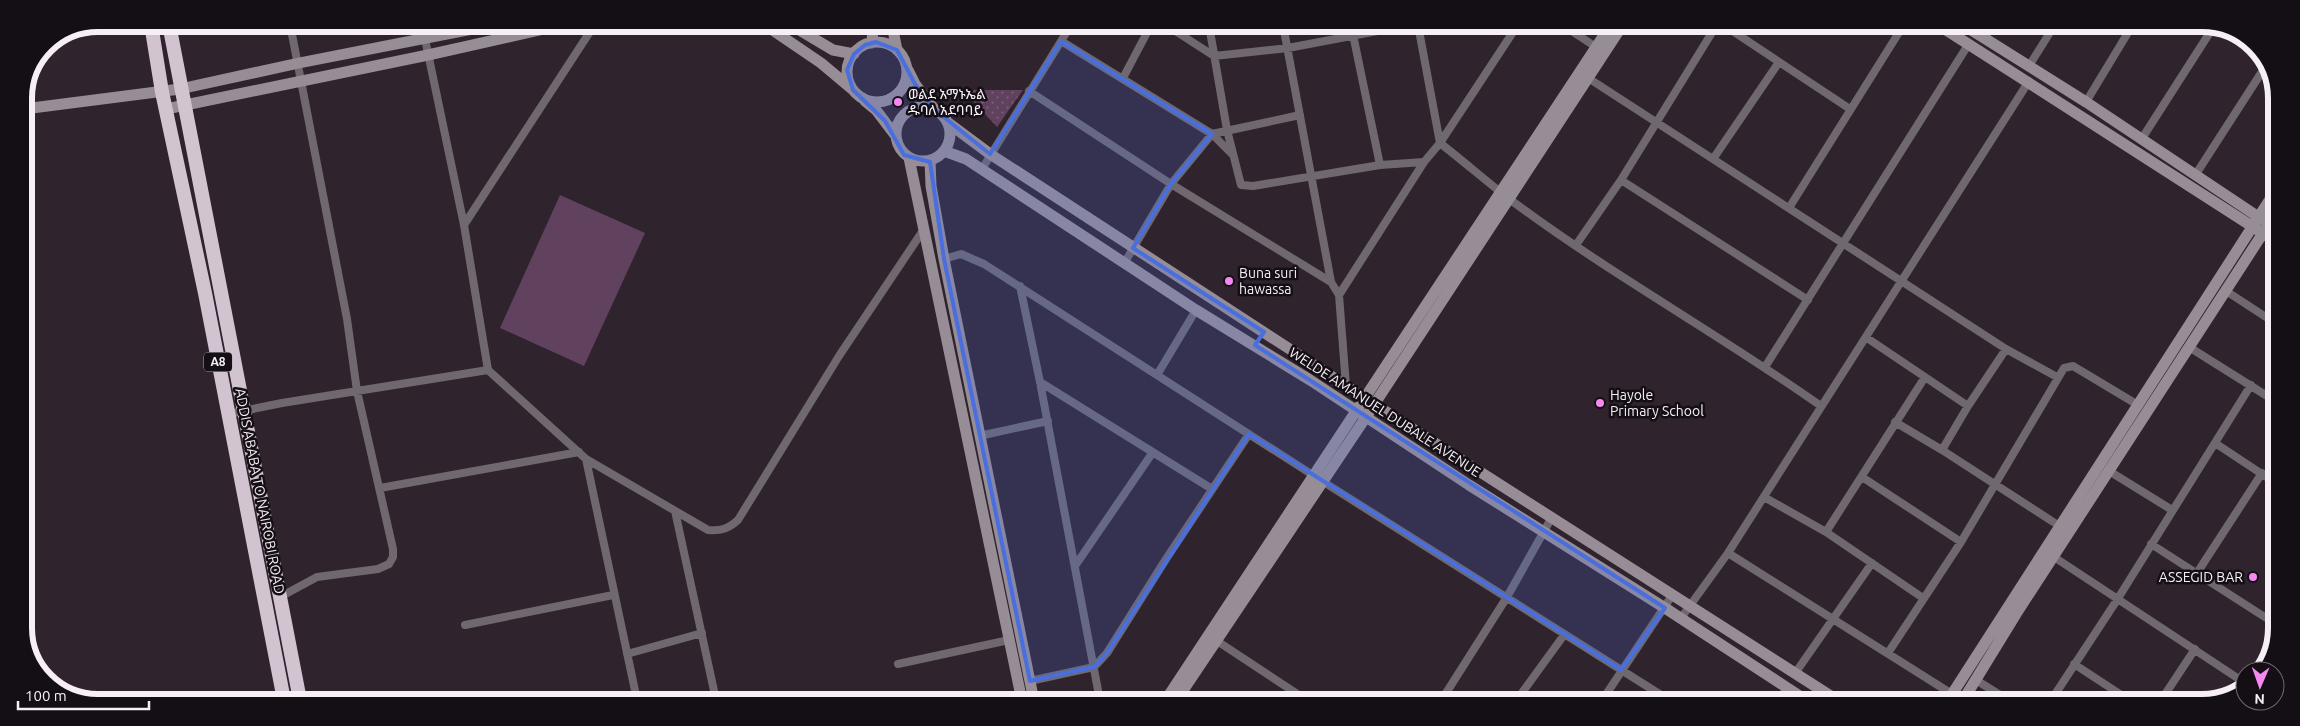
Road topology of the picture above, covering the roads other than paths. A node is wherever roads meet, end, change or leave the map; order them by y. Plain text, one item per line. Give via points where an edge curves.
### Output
1 (152, 32) edge
2 (169, 32) edge
3 (292, 32) edge
4 (459, 32) edge
5 (512, 32) edge
6 (590, 32) edge
7 (775, 32) edge
8 (805, 32) edge
9 (873, 32) edge
10 (894, 32) edge
11 (1067, 32) edge
12 (1147, 32) edge
13 (1177, 32) edge
14 (1210, 32) edge
15 (1285, 32) edge
16 (1352, 32) edge
17 (1373, 32) edge
18 (1419, 32) edge
19 (1513, 32) edge
20 (1573, 32) edge
21 (1606, 32) edge
22 (1618, 32) edge
23 (1712, 32) edge
24 (1734, 32) edge
25 (1899, 32) edge
26 (1949, 32) edge
27 (1975, 32) edge
28 (2050, 32) edge
29 (2128, 32) edge
30 (2210, 33) edge
31 (1353, 36) junction
32 (425, 39) junction
33 (1061, 41) junction
34 (872, 43) junction
35 (1968, 44) junction
36 (1596, 47) junction
37 (1288, 48) junction
38 (898, 50) junction
39 (854, 54) junction
40 (428, 55) junction
41 (1214, 56) junction
42 (1779, 62) junction
43 (298, 63) junction
44 (2029, 66) junction
45 (907, 69) junction
46 (1578, 72) junction
47 (2262, 73) edge
48 (1123, 78) junction
49 (1589, 78) junction
50 (301, 80) junction
51 (2029, 81) junction
52 (180, 89) junction
53 (853, 90) junction
54 (1029, 91) junction
55 (162, 92) junction
56 (862, 98) junction
57 (2086, 102) junction
58 (184, 105) junction
59 (33, 108) edge
60 (1850, 108) junction
61 (166, 109) junction
62 (935, 110) junction
63 (1300, 115) junction
64 (947, 122) junction
65 (1655, 122) junction
66 (1228, 130) junction
67 (1212, 134) junction
68 (895, 135) junction
69 (2141, 140) junction
70 (1440, 143) junction
71 (944, 151) junction
72 (990, 154) junction
73 (1233, 154) junction
74 (909, 158) junction
75 (930, 160) junction
76 (1713, 160) junction
77 (1424, 162) junction
78 (1380, 165) junction
79 (982, 169) junction
80 (2196, 174) junction
81 (1312, 176) junction
82 (1621, 180) junction
83 (1171, 184) junction
84 (1505, 195) junction
85 (1789, 208) junction
86 (2266, 223) edge
87 (464, 225) junction
88 (924, 229) junction
89 (1843, 244) junction
90 (1576, 245) junction
91 (1133, 248) junction
92 (944, 258) junction
93 (1125, 262) junction
94 (1331, 282) junction
95 (1902, 282) junction
96 (1020, 286) junction
97 (2226, 291) junction
98 (1339, 294) junction
99 (1808, 300) junction
100 (1196, 310) junction
101 (2267, 318) edge
102 (1264, 332) junction
103 (1867, 338) junction
104 (1255, 345) junction
105 (2189, 347) junction
106 (2006, 349) junction
107 (1765, 367) junction
108 (488, 370) junction
109 (1157, 374) junction
110 (1925, 377) junction
111 (2057, 377) junction
112 (1040, 382) junction
113 (2251, 385) junction
114 (1346, 386) junction
115 (357, 391) junction
116 (2267, 396) edge
117 (1369, 401) junction
118 (2138, 405) junction
119 (1822, 406) junction
120 (1968, 406) junction
121 (244, 412) junction
122 (228, 414) junction
123 (1361, 414) junction
124 (1048, 421) junction
125 (1895, 422) junction
126 (1249, 434) junction
127 (979, 436) junction
128 (2215, 443) junction
129 (1942, 450) junction
130 (579, 452) junction
131 (1153, 452) junction
132 (586, 459) junction
133 (2109, 471) junction
134 (2262, 473) junction
135 (1862, 477) junction
136 (2267, 477) edge
137 (1318, 478) junction
138 (1995, 484) junction
139 (380, 488) junction
140 (1212, 489) junction
141 (1764, 497) junction
142 (2172, 510) junction
143 (675, 511) junction
144 (1552, 517) junction
145 (2061, 527) junction
146 (1544, 531) junction
147 (1826, 532) junction
148 (1960, 542) junction
149 (2152, 544) junction
150 (1728, 552) junction
151 (2054, 557) junction
152 (1872, 563) junction
153 (1075, 566) junction
154 (2197, 573) junction
155 (1673, 594) junction
156 (614, 595) junction
157 (280, 597) junction
158 (1507, 597) junction
159 (1923, 598) junction
160 (2117, 600) junction
161 (1690, 605) junction
162 (1665, 608) junction
163 (1833, 617) junction
164 (1681, 618) junction
165 (2267, 618) edge
166 (465, 625) dead end
167 (702, 633) junction
168 (1564, 635) junction
169 (1213, 638) junction
170 (1009, 640) junction
171 (2195, 650) junction
172 (1888, 653) junction
173 (627, 654) junction
174 (898, 664) dead end
175 (2074, 664) junction
176 (1094, 667) junction
177 (1621, 670) junction
178 (1796, 672) junction
179 (2235, 676) edge
180 (1976, 680) junction
181 (1030, 681) junction
182 (1787, 687) junction
183 (283, 694) edge
184 (299, 694) edge
185 (636, 694) edge
186 (715, 694) edge
187 (1021, 694) edge
188 (1033, 694) edge
189 (1099, 694) edge
190 (1177, 694) edge
191 (1297, 694) edge
192 (1445, 694) edge
193 (1521, 694) edge
194 (1606, 694) edge
195 (1659, 694) edge
196 (1783, 694) edge
197 (1797, 694) edge
198 (1828, 694) edge
199 (1944, 694) edge
200 (1953, 694) edge
201 (1967, 694) edge
202 (1998, 694) edge
203 (2055, 694) edge
204 (2120, 694) edge
205 (2165, 694) edge

1 - 55 highway, ADDIS ABABA TO NAIROBI ROAD / A8
2 - 52 highway, ADDIS ABABA TO NAIROBI ROAD / A8
3 - 43 street
4 - 32 main road
5 - 40 main road
6 - 87 street
7 - 53 main road
8 - 39 main road via 833,50
9 - 34 main road
10 - 38 main road
11 - 33 street
12 - 48 street
13 - 41 street
14 - 41 street
15 - 37 street
16 - 31 street
17 - 31 street
18 - 70 street
19 - 70 street
20 - 36 street
21 - 36 main road
22 - 49 main road
23 - 65 street
24 - 42 street
25 - 60 street
26 - 35 main road
27 - 44 main road
28 - 44 street
29 - 57 street
30 - 69 street
31 - 37 street
31 - 78 street
32 - 40 street
32 - 43 main road
33 - 48 street
33 - 54 street
34 - 38 main road via 888,44
34 - 39 main road
35 - 51 main road
35 - 89 street
36 - 46 main road
37 - 41 street
37 - 63 street
38 - 45 main road
39 - 53 main road via 847,70
40 - 50 main road
40 - 87 street
41 - 66 street
42 - 60 street
42 - 76 street
43 - 50 street
43 - 52 main road
44 - 57 main road
45 - 56 main road via 904,85 894,97 884,102
45 - 62 main road
46 - 49 street
46 - 84 main road
47 - 80 street
48 - 67 street
49 - 65 street
49 - 84 main road
50 - 58 main road
50 - 115 street via 347,318
51 - 86 main road
51 - 95 street
52 - 55 main road
52 - 58 highway, ADDIS ABABA TO NAIROBI ROAD / A8
53 - 56 main road
54 - 72 street
54 - 83 street
55 - 59 main road
55 - 61 highway, ADDIS ABABA TO NAIROBI ROAD / A8
56 - 68 main road
57 - 69 main road
58 - 61 main road
58 - 121 highway, ADDIS ABABA TO NAIROBI ROAD / A8
60 - 85 street
61 - 122 highway, ADDIS ABABA TO NAIROBI ROAD / A8
62 - 64 main road
62 - 68 main road via 924,107 912,109 897,124
63 - 66 street
63 - 81 street
64 - 71 main road via 949,137
64 - 72 main road
65 - 76 street
65 - 82 street
66 - 67 street
66 - 73 street
67 - 73 street
67 - 83 street
68 - 74 main road via 898,146
69 - 80 main road
70 - 77 street
70 - 84 street
71 - 75 main road
71 - 79 main road, WELDE AMANUEL DUBALE AVENUE
72 - 79 street
72 - 91 main road
73 - 81 street via 1241,185 1253,186
74 - 75 main road
74 - 88 main road
75 - 92 main road via 931,186
76 - 85 street
77 - 78 street
77 - 98 street
78 - 81 street
79 - 93 main road, WELDE AMANUEL DUBALE AVENUE
80 - 86 main road
81 - 94 street
82 - 90 street
82 - 99 street
83 - 91 street
83 - 94 street
84 - 90 street
84 - 117 main road
85 - 89 street
86 - 97 main road
86 - 118 main road
87 - 108 street
88 - 143 street via 839,356 738,520 720,531 708,530
88 - 170 main road
89 - 95 street
89 - 99 street
90 - 107 street
91 - 93 street
91 - 102 main road
92 - 96 street via 961,254
92 - 127 main road
93 - 100 main road, WELDE AMANUEL DUBALE AVENUE
94 - 98 street
95 - 103 street
95 - 106 street
96 - 109 street
96 - 112 street
97 - 101 street
97 - 105 main road
98 - 114 street
99 - 107 street
100 - 104 main road, WELDE AMANUEL DUBALE AVENUE
100 - 109 street
102 - 104 main road
102 - 114 main road
103 - 110 street
103 - 119 street
104 - 123 main road, WELDE AMANUEL DUBALE AVENUE
105 - 113 street
105 - 133 main road
106 - 111 street
106 - 120 street
107 - 119 street
108 - 115 street
108 - 130 street
109 - 126 street
110 - 120 street
110 - 125 street
111 - 118 street via 2064,368 2073,366
111 - 138 street
112 - 124 street
112 - 131 street
113 - 116 street
113 - 128 street
114 - 117 main road
115 - 121 street
115 - 139 street
117 - 123 main road
117 - 144 main road
118 - 145 main road
119 - 141 street
120 - 129 street
121 - 122 street
121 - 157 highway, ADDIS ABABA TO NAIROBI ROAD / A8
122 - 183 highway, ADDIS ABABA TO NAIROBI ROAD / A8
123 - 137 main road
123 - 146 main road, WELDE AMANUEL DUBALE AVENUE
124 - 127 street
124 - 153 street
125 - 129 street
125 - 135 street
126 - 137 street
126 - 140 street
127 - 181 main road
128 - 134 street
128 - 142 street
129 - 138 street
130 - 132 street
130 - 139 street
131 - 140 street
131 - 153 street
132 - 143 street
132 - 156 street
133 - 142 street
133 - 151 main road
134 - 136 street
134 - 154 street
135 - 147 street
135 - 148 street
137 - 158 street
137 - 169 main road
138 - 145 street
138 - 148 street
139 - 157 street via 393,549 389,564 378,569 318,577
140 - 176 street via 1115,641
141 - 147 street
141 - 150 street
142 - 149 street
143 - 167 street
144 - 146 street
144 - 155 main road
145 - 200 main road
146 - 158 street
146 - 162 main road, WELDE AMANUEL DUBALE AVENUE
147 - 152 street
148 - 159 street
149 - 154 street
149 - 160 street
150 - 161 street
150 - 163 street
151 - 160 street
151 - 180 main road
152 - 159 street
152 - 163 street
153 - 176 street
154 - 165 street
155 - 161 main road
155 - 162 street
156 - 166 street
156 - 173 street
157 - 184 highway, ADDIS ABABA TO NAIROBI ROAD / A8
158 - 168 street
158 - 192 street
159 - 172 street
160 - 171 street
160 - 175 street
161 - 164 street
161 - 178 main road
162 - 164 main road, WELDE AMANUEL DUBALE AVENUE
162 - 177 street
163 - 172 street
163 - 178 street
164 - 182 main road, WELDE AMANUEL DUBALE AVENUE
167 - 173 street
167 - 186 street
168 - 177 street
168 - 193 street
169 - 190 main road
169 - 191 street
170 - 174 street
170 - 187 main road
171 - 179 street
171 - 205 street
172 - 199 street
173 - 185 street
175 - 203 street
175 - 204 street
176 - 181 street
176 - 189 street
177 - 194 street
177 - 195 street
178 - 198 main road
180 - 201 main road
180 - 202 street
181 - 188 main road
182 - 196 street
182 - 197 main road, WELDE AMANUEL DUBALE AVENUE

